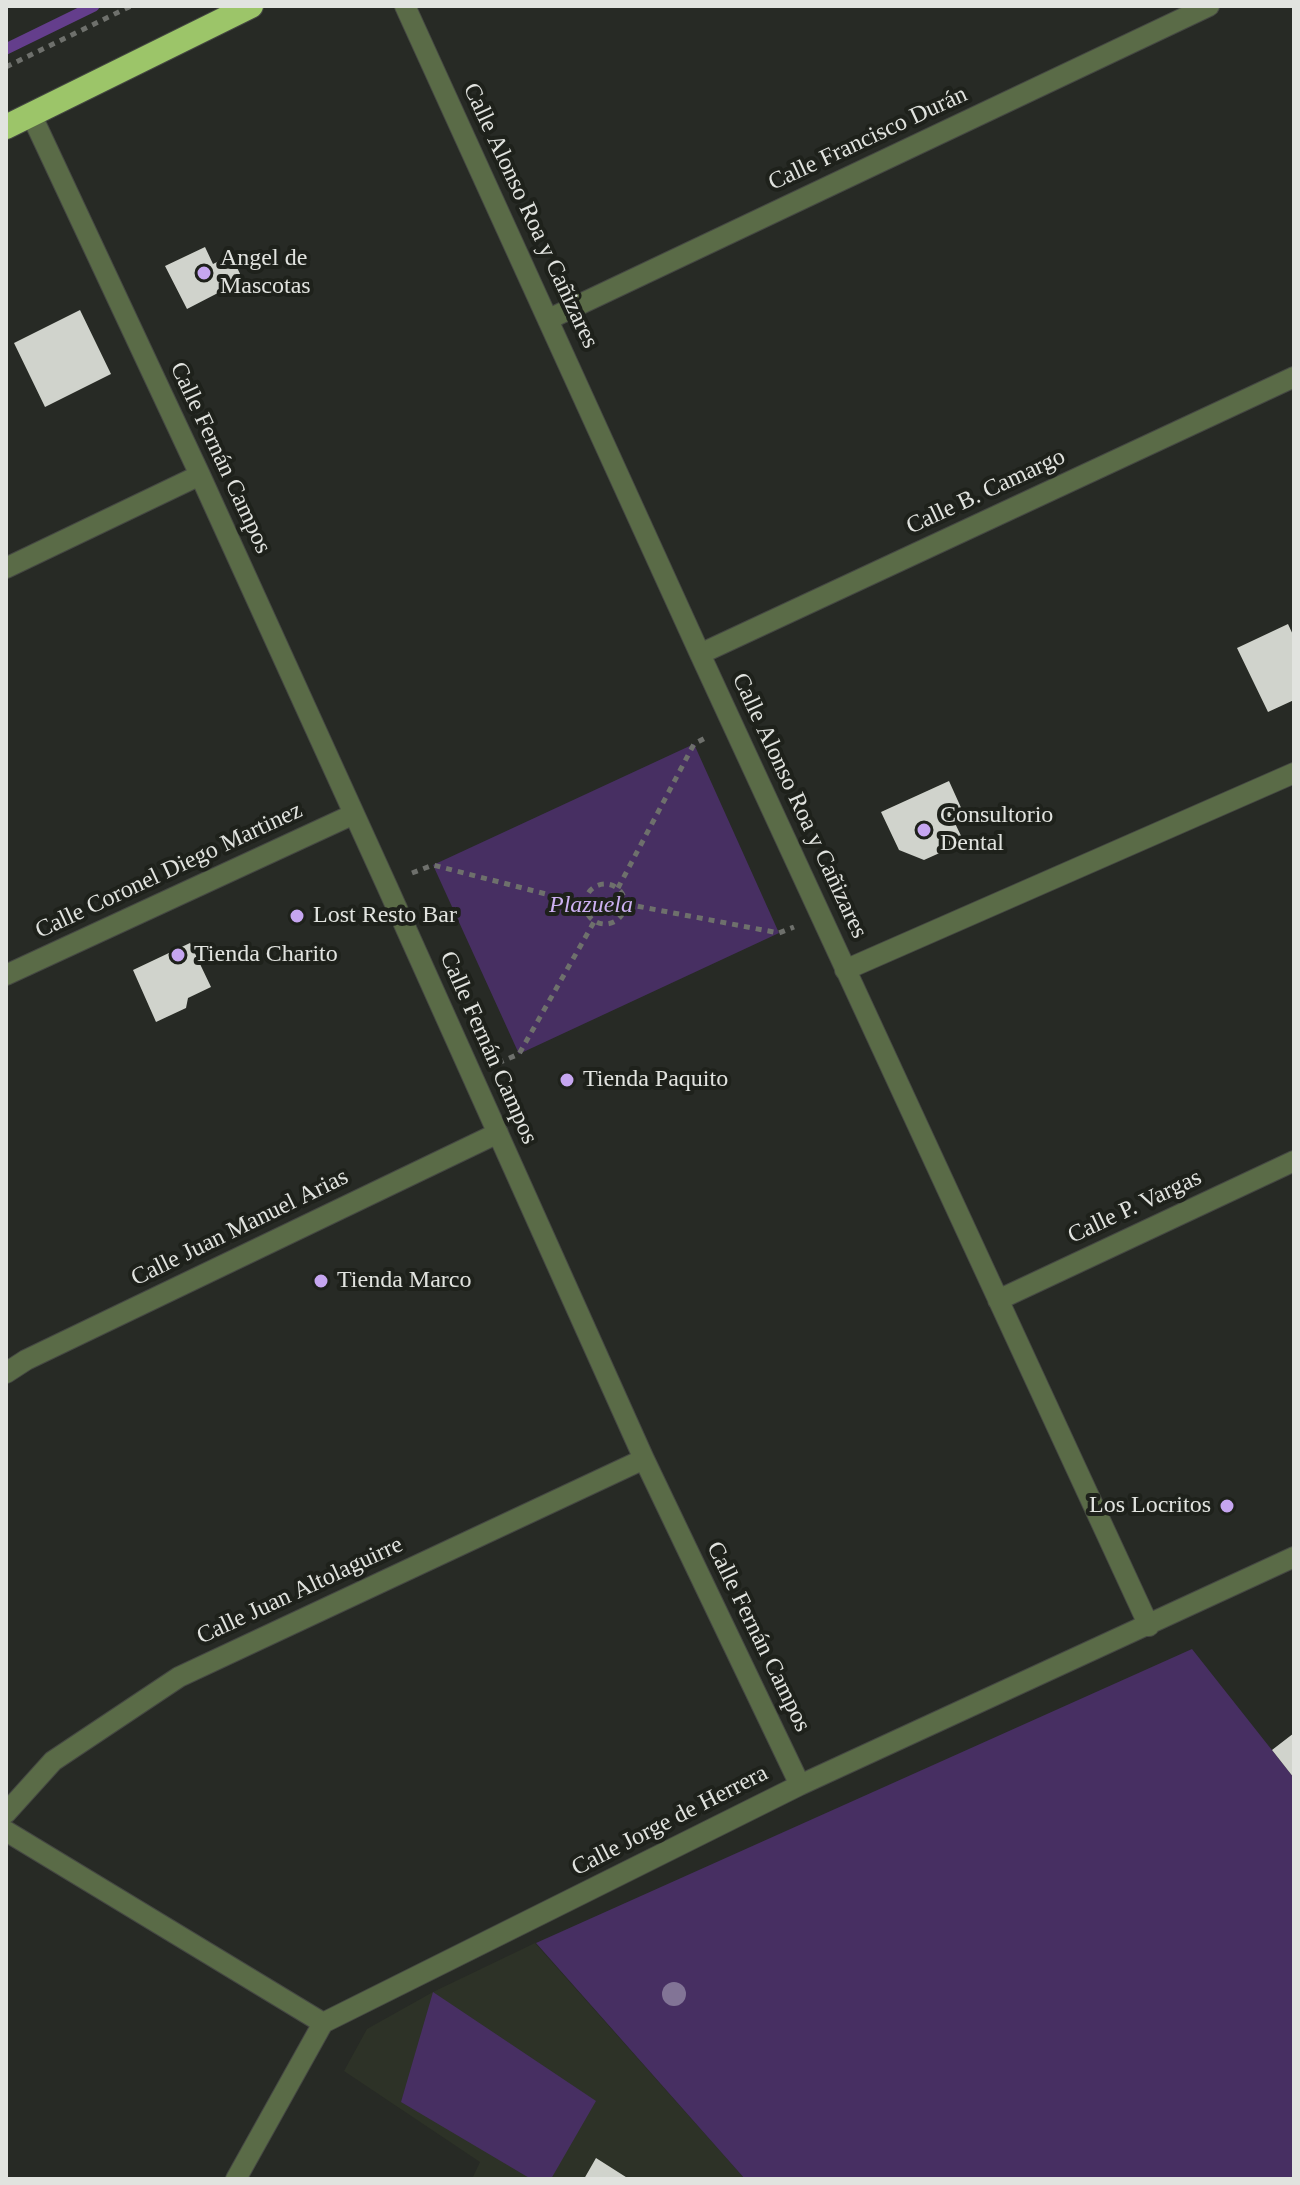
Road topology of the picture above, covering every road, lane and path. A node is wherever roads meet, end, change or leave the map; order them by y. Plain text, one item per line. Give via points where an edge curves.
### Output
1 (131, 6) edge
2 (251, 6) edge
3 (405, 6) edge
4 (1209, 6) edge
5 (6, 67) edge
6 (31, 114) junction
7 (6, 127) edge
8 (549, 319) junction
9 (1294, 377) edge
10 (200, 475) junction
11 (6, 568) edge
12 (700, 654) junction
13 (732, 723) junction
14 (1294, 773) edge
15 (354, 814) junction
16 (386, 884) junction
17 (618, 888) junction
18 (585, 904) junction
19 (626, 904) junction
20 (821, 916) junction
21 (594, 922) junction
22 (845, 970) junction
23 (6, 975) edge
24 (472, 1075) junction
25 (498, 1133) junction
26 (1294, 1161) edge
27 (998, 1300) junction
28 (6, 1373) edge
29 (644, 1459) junction
30 (1294, 1557) edge
31 (1149, 1626) junction
32 (800, 1785) junction
33 (6, 1813) edge
34 (6, 1831) edge
35 (323, 2023) junction
36 (236, 2179) edge

1 - 5 path
2 - 6 highway
3 - 8 street, Calle Alonso Roa y Cañizares
4 - 8 street, Calle Francisco Durán
6 - 7 highway
6 - 10 street, Calle Fernán Campos
8 - 12 street, Calle Alonso Roa y Cañizares
9 - 12 street, Calle B. Camargo
10 - 11 street
10 - 15 street, Calle Fernán Campos
12 - 13 street, Calle Alonso Roa y Cañizares
13 - 17 path via 694,744
13 - 20 street, Calle Alonso Roa y Cañizares
14 - 22 street
15 - 16 street, Calle Fernán Campos
15 - 23 street, Calle Coronel Diego Martinez
16 - 18 path via 433,865
16 - 24 street, Calle Fernán Campos
17 - 18 path via 595,886
17 - 19 path
18 - 21 path
19 - 20 path via 779,933
19 - 21 path via 616,922
20 - 22 street, Calle Alonso Roa y Cañizares
21 - 24 path via 519,1054
22 - 27 street, Calle Alonso Roa y Cañizares
24 - 25 street, Calle Fernán Campos
25 - 28 street, Calle Juan Manuel Arias
25 - 29 street, Calle Fernán Campos
26 - 27 street, Calle P. Vargas
27 - 31 street, Calle Alonso Roa y Cañizares
29 - 32 street, Calle Fernán Campos
29 - 33 street, Calle Juan Altolaguirre via 179,1677 53,1761
30 - 31 street, Calle Jorge de Herrera
31 - 32 street, Calle Jorge de Herrera
32 - 35 street, Calle Jorge de Herrera
34 - 35 street
35 - 36 street

